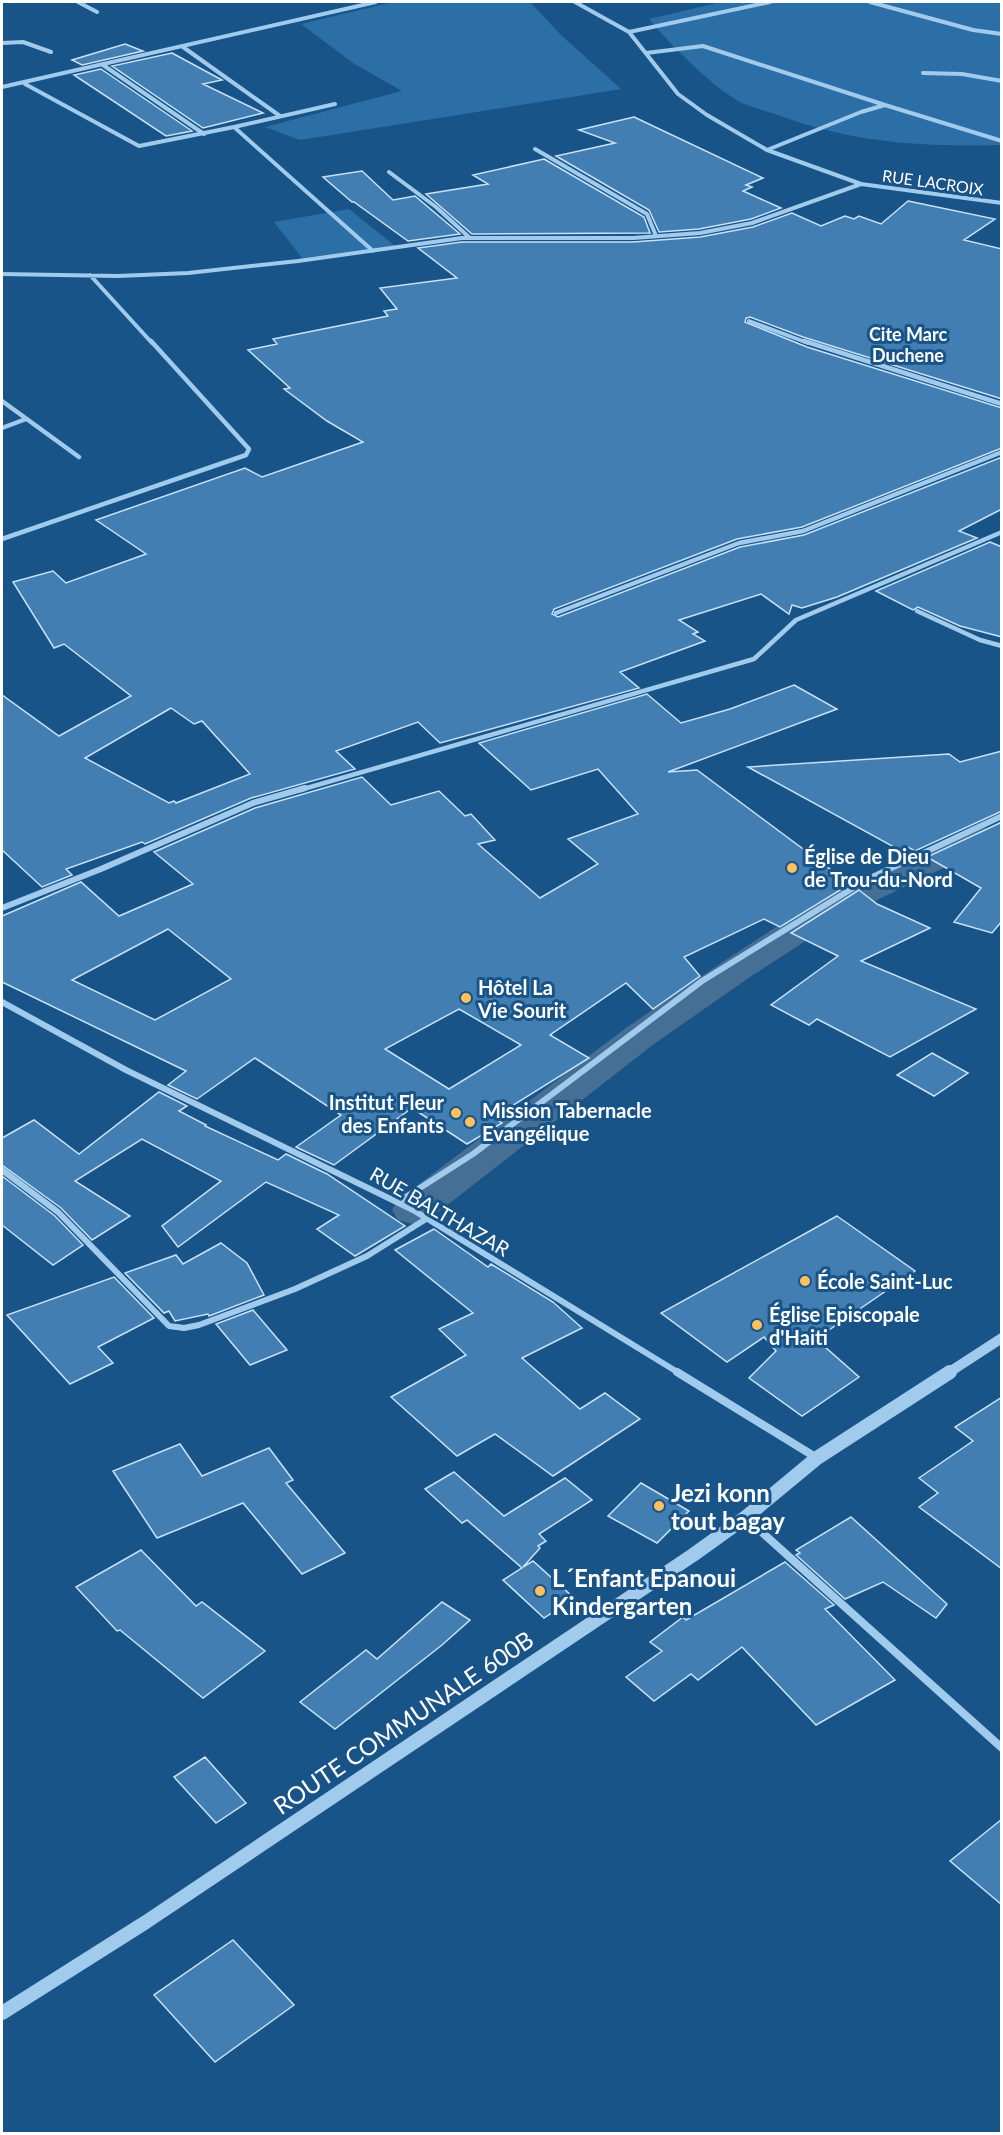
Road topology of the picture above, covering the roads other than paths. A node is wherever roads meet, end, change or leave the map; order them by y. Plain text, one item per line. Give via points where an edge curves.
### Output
1 (78, 2) edge
2 (376, 2) edge
3 (575, 2) edge
4 (770, 2) edge
5 (870, 2) edge
6 (97, 12) dead end
7 (629, 32) junction
8 (1002, 34) edge
9 (2, 43) edge
10 (183, 47) junction
11 (51, 52) dead end
12 (646, 53) junction
13 (103, 65) junction
14 (924, 73) dead end
15 (1002, 81) edge
16 (24, 83) junction
17 (2, 87) edge
18 (335, 104) dead end
19 (885, 105) junction
20 (280, 116) junction
21 (234, 127) junction
22 (204, 134) junction
23 (1002, 141) edge
24 (535, 149) dead end
25 (767, 150) junction
26 (388, 172) dead end
27 (861, 184) junction
28 (1002, 203) edge
29 (656, 236) junction
30 (470, 238) junction
31 (373, 251) junction
32 (2, 274) edge
33 (90, 275) junction
34 (749, 321) dead end
35 (2, 401) edge
36 (1002, 404) edge
37 (26, 419) junction
38 (2, 428) edge
39 (1002, 452) edge
40 (79, 457) dead end
41 (1002, 532) edge
42 (3, 537) edge
43 (917, 611) dead end
44 (556, 613) dead end
45 (1002, 646) edge
46 (1002, 816) edge
47 (2, 908) edge
48 (2, 1002) edge
49 (2, 1170) edge
50 (398, 1202) junction
51 (426, 1219) junction
52 (1002, 1338) edge
53 (817, 1458) junction
54 (746, 1517) junction
55 (1002, 1749) edge
56 (2, 2013) edge

1 - 6 street
2 - 10 street
3 - 7 street
4 - 7 street
5 - 8 street
7 - 12 street, RUE LACROIX
9 - 11 street via 20,41
10 - 13 street
10 - 20 street
12 - 19 street via 703,46
12 - 25 street, RUE LACROIX via 678,94
13 - 16 street
13 - 22 street
14 - 15 street
16 - 17 street
16 - 22 street via 139,146
18 - 20 street
19 - 23 street
19 - 25 street
20 - 21 street
21 - 22 street
21 - 31 street
24 - 29 street via 647,214
25 - 27 street, RUE LACROIX
26 - 30 street
27 - 28 street, RUE LACROIX
27 - 29 street via 752,224
29 - 30 street
30 - 31 street
31 - 33 street via 188,273
32 - 33 street
33 - 42 street via 249,449 246,455 230,462
34 - 36 street
35 - 37 street
37 - 38 street
37 - 40 street
39 - 44 street via 803,531 739,543
41 - 47 street via 796,620 754,659 253,803
43 - 45 street
46 - 50 street via 866,880 702,981 473,1154
48 - 50 street, RUE BALTHAZAR via 126,1070
49 - 51 street via 58,1212 169,1326 184,1329 295,1289 367,1256
50 - 51 street, RUE BALTHAZAR
51 - 53 street, RUE BALTHAZAR
52 - 53 street, ROUTE COMMUNALE 600B
53 - 54 street, ROUTE COMMUNALE 600B
54 - 55 street
54 - 56 street, ROUTE COMMUNALE 600B via 146,1922

